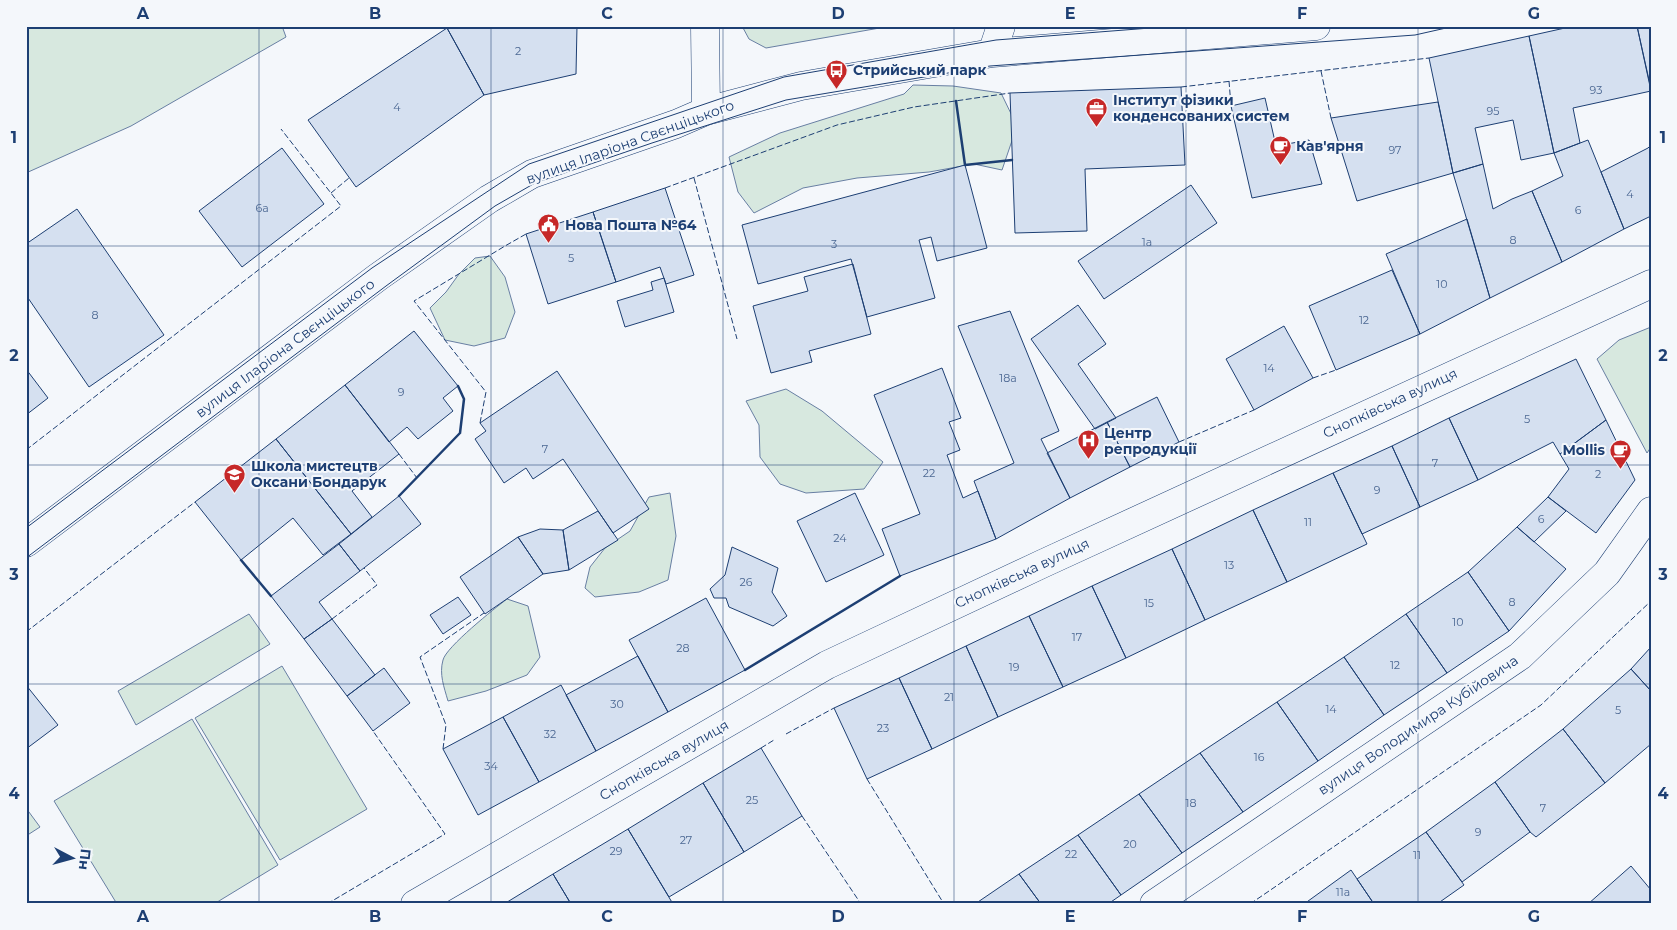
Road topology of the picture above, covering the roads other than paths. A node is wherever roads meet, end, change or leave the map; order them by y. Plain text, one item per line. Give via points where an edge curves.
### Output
1 (704, 26) edge
2 (1001, 26) edge
3 (1316, 26) edge
4 (992, 53) junction
5 (706, 111) junction
6 (1651, 284) edge
7 (1651, 511) edge
8 (26, 543) edge
9 (415, 904) edge
10 (1154, 904) edge

1 - 5 main road
2 - 4 main road
3 - 4 main road, вулиця Іларіона Свєнціцького
4 - 5 main road, вулиця Іларіона Свєнціцького via 801,86
5 - 8 main road, вулиця Іларіона Свєнціцького via 532,174 489,199 378,277
6 - 9 main road, Снопківська вулиця via 827,665
7 - 10 main road, вулиця Володимира Кубійовича via 1607,573 1520,656

